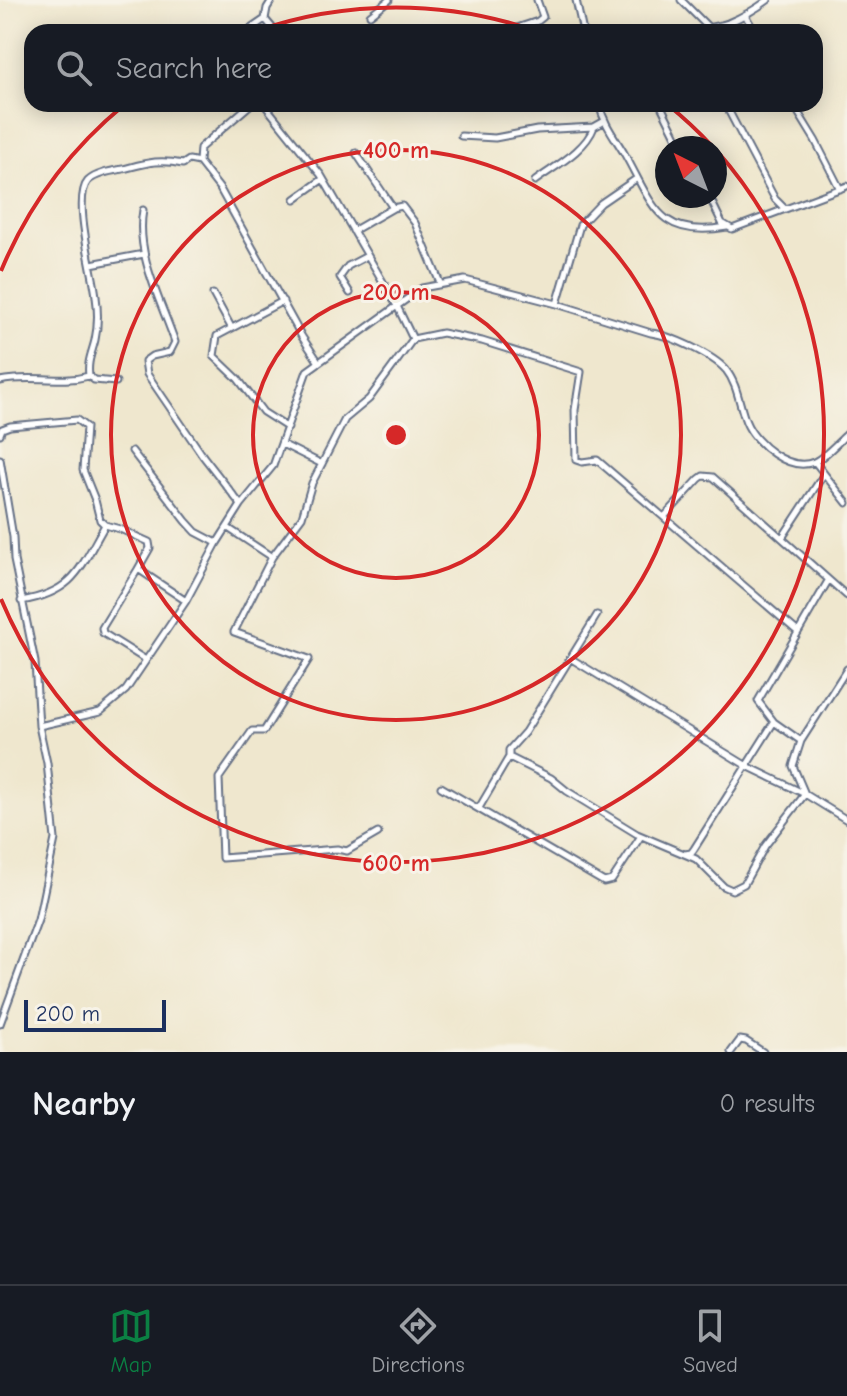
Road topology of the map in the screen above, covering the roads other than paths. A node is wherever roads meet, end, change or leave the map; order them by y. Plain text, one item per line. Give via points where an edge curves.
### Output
1 (272, 0) edge
2 (389, 0) edge
3 (537, 0) edge
4 (576, 0) edge
5 (681, 0) edge
6 (768, 0) edge
7 (370, 15) dead end
8 (745, 15) junction
9 (265, 19) junction
10 (258, 24) edge
11 (269, 24) edge
12 (529, 24) edge
13 (581, 24) edge
14 (705, 24) edge
15 (723, 24) edge
16 (750, 24) edge
17 (242, 112) edge
18 (270, 112) edge
19 (601, 112) edge
20 (664, 112) edge
21 (729, 112) edge
22 (798, 112) edge
23 (603, 122) junction
24 (594, 127) junction
25 (461, 136) dead end
26 (676, 136) edge
27 (356, 153) dead end
28 (199, 162) junction
29 (636, 178) junction
30 (323, 179) junction
31 (535, 181) dead end
32 (847, 186) edge
33 (840, 189) junction
34 (295, 199) dead end
35 (393, 208) junction
36 (716, 208) edge
37 (143, 210) dead end
38 (786, 210) junction
39 (727, 227) junction
40 (353, 231) junction
41 (144, 254) junction
42 (367, 256) junction
43 (91, 264) junction
44 (440, 283) junction
45 (350, 293) dead end
46 (213, 294) dead end
47 (283, 301) junction
48 (557, 304) junction
49 (397, 306) junction
50 (231, 327) junction
51 (413, 339) junction
52 (318, 361) junction
53 (89, 376) junction
54 (0, 381) edge
55 (116, 382) dead end
56 (288, 428) junction
57 (0, 434) edge
58 (847, 434) edge
59 (282, 444) junction
60 (132, 451) dead end
61 (0, 459) edge
62 (815, 462) junction
63 (322, 464) junction
64 (824, 474) junction
65 (847, 503) edge
66 (241, 505) junction
67 (664, 517) junction
68 (105, 525) junction
69 (228, 528) junction
70 (782, 538) junction
71 (217, 543) junction
72 (272, 557) junction
73 (138, 569) junction
74 (828, 581) junction
75 (847, 596) edge
76 (21, 601) junction
77 (186, 601) junction
78 (597, 615) dead end
79 (798, 632) junction
80 (570, 658) junction
81 (146, 660) junction
82 (847, 669) edge
83 (774, 722) junction
84 (39, 726) junction
85 (801, 741) junction
86 (509, 757) junction
87 (747, 766) junction
88 (441, 787) dead end
89 (805, 794) junction
90 (479, 808) junction
91 (847, 820) edge
92 (378, 833) dead end
93 (641, 836) junction
94 (684, 854) junction
95 (0, 1024) edge
96 (731, 1052) edge
97 (763, 1052) edge

1 - 9 street
2 - 7 street
3 - 12 street via 543,17
4 - 13 street
5 - 14 street
6 - 8 street
8 - 15 street
8 - 16 street
9 - 10 street
9 - 11 street
17 - 28 street via 200,148
18 - 30 street
19 - 23 street
20 - 26 street
21 - 38 street via 775,199
22 - 33 street
23 - 24 street
23 - 29 street
24 - 25 street via 495,138
24 - 31 street via 574,153
27 - 35 street
28 - 43 street via 169,159 102,173 88,182 84,239
28 - 47 street via 220,189
29 - 39 street via 656,212 679,227
29 - 48 street via 580,225
30 - 34 street
30 - 40 street
32 - 33 street
33 - 38 street
35 - 40 street
35 - 44 street via 402,206 415,223
36 - 39 street
37 - 41 street
38 - 39 street
40 - 42 street
41 - 43 street
41 - 66 street via 175,342 170,352 145,361 147,374
42 - 45 street via 340,277
42 - 49 street
43 - 53 street via 97,316
44 - 48 street via 465,280
44 - 49 street via 422,288
46 - 50 street
47 - 50 street
47 - 52 street
48 - 62 street via 664,334 715,359 729,373 747,426 760,444 794,465
49 - 51 street
49 - 52 street
50 - 56 street via 217,336 214,356 263,412
51 - 63 street via 369,399 345,419
51 - 67 street via 442,333 581,372 576,460 597,460
52 - 56 street via 307,371
53 - 54 street
53 - 55 street
56 - 59 street
57 - 68 street via 10,426 77,420 86,427 83,470
58 - 62 street
59 - 63 street
59 - 66 street via 273,466
60 - 71 street via 196,532
61 - 76 street
62 - 64 street
63 - 72 street via 302,517
64 - 65 street
64 - 70 street
66 - 69 street
67 - 70 street via 699,479 713,477
67 - 79 street
68 - 73 street via 149,542
68 - 76 street via 73,579 56,592
69 - 71 street
69 - 72 street
70 - 74 street
71 - 77 street
72 - 92 street via 234,632 309,659 264,731 252,731 219,778 222,858 347,851
73 - 77 street
73 - 81 street via 102,628
74 - 75 street
74 - 79 street
76 - 84 street via 35,662
77 - 81 street
78 - 80 street
79 - 83 street via 758,701
80 - 86 street
80 - 87 street
81 - 84 street via 126,690 100,712
82 - 85 street
83 - 85 street
83 - 87 street
84 - 95 street via 55,839 38,920
85 - 89 street via 793,766
86 - 90 street
86 - 93 street
87 - 89 street
87 - 94 street via 691,853
88 - 90 street
89 - 91 street
89 - 94 street via 736,890 727,889
90 - 93 street via 604,882 612,880
93 - 94 street
96 - 97 street via 740,1040

